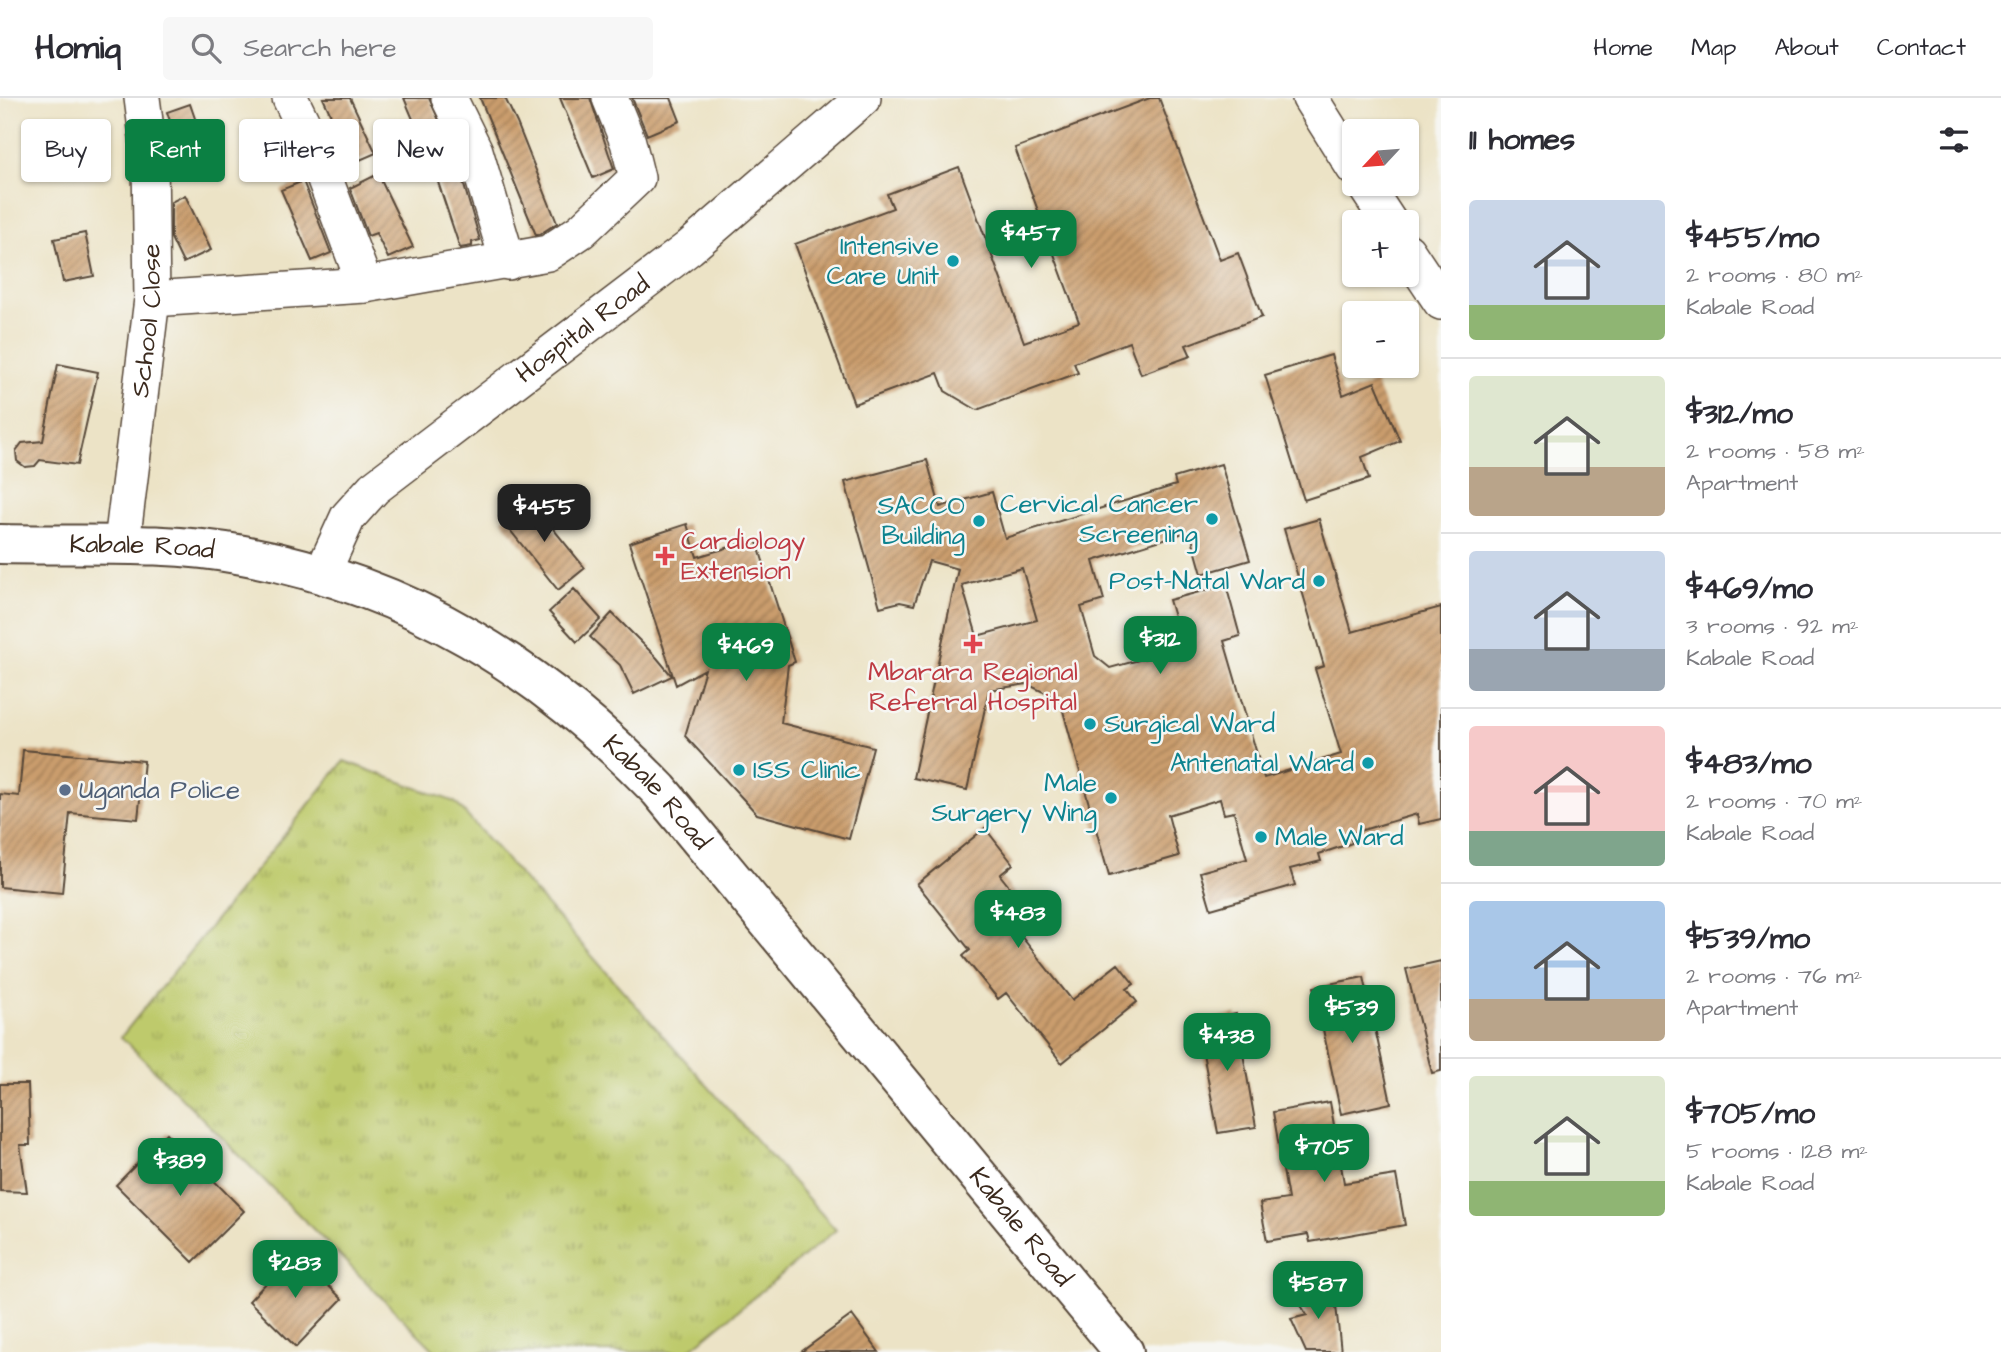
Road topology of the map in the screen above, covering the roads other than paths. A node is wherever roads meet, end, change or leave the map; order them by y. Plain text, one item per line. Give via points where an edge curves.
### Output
1 (142, 98) edge
2 (290, 98) edge
3 (449, 98) edge
4 (610, 98) edge
5 (863, 98) edge
6 (1310, 98) edge
7 (1342, 149) edge
8 (509, 262) junction
9 (1419, 269) edge
10 (365, 285) junction
11 (152, 299) junction
12 (1441, 302) edge
13 (122, 543) junction
14 (0, 544) edge
15 (322, 574) junction
16 (1124, 1352) edge

1 - 11 street, School Close via 150,160
2 - 10 street
3 - 8 street via 475,150
4 - 8 street via 637,178 581,232 548,253
5 - 15 street, Hospital Road via 689,248 374,488 348,517
6 - 7 street
8 - 10 street
9 - 12 street
10 - 11 street
11 - 13 street, School Close
13 - 14 main road, Kabale Road
13 - 15 main road, Kabale Road via 242,555
15 - 16 main road, Kabale Road via 405,604 486,646 561,697 611,741 659,790

